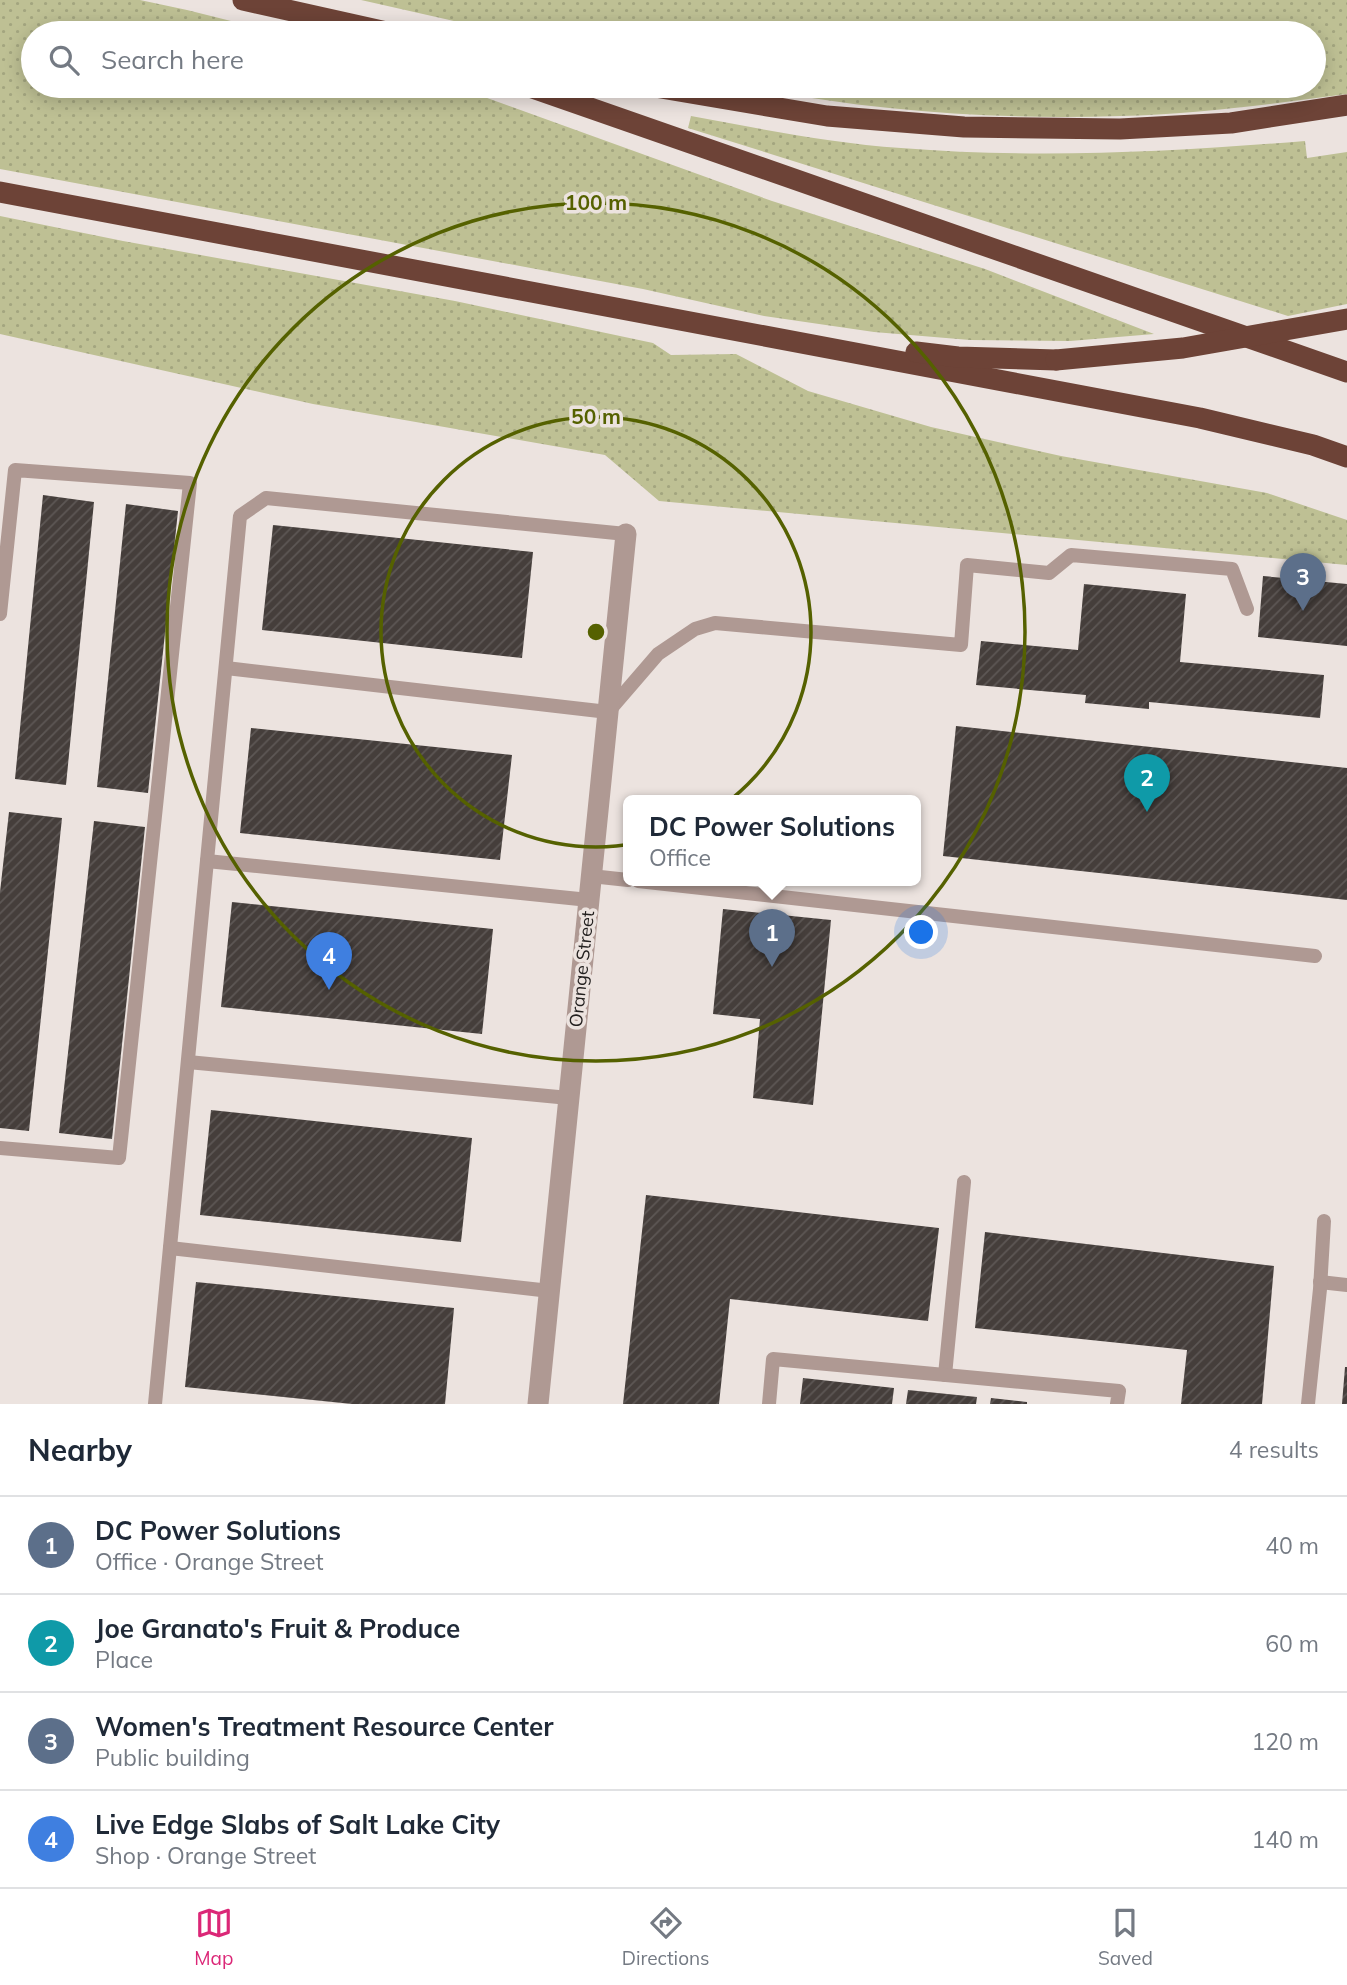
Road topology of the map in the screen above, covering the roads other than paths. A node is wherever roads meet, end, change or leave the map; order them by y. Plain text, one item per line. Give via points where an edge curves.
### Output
1 (243, 0) edge
2 (332, 21) edge
3 (561, 98) edge
4 (720, 98) edge
5 (1347, 105) edge
6 (0, 192) edge
7 (1347, 319) edge
8 (758, 334) junction
9 (1347, 372) edge
10 (1347, 457) edge
11 (626, 534) joint
12 (1247, 609) dead end
13 (0, 614) edge
14 (226, 668) junction
15 (608, 712) junction
16 (207, 861) junction
17 (591, 876) junction
18 (623, 879) edge
19 (683, 886) edge
20 (589, 900) junction
21 (1315, 956) dead end
22 (188, 1062) junction
23 (569, 1098) junction
24 (0, 1148) edge
25 (964, 1182) dead end
26 (1324, 1221) dead end
27 (170, 1248) junction
28 (1321, 1282) junction
29 (1347, 1285) edge
30 (550, 1291) junction
31 (945, 1375) junction
32 (155, 1404) edge
33 (538, 1404) edge
34 (769, 1404) edge
35 (1117, 1404) edge
36 (1308, 1404) edge

1 - 2 highway
3 - 9 highway
4 - 5 highway via 827,116 964,127 1120,129 1231,123
6 - 8 highway
7 - 8 highway, bridge via 1183,348 1056,360 958,357
8 - 10 highway via 1200,418
11 - 14 lane via 266,498 240,516
11 - 15 street, Orange Street
12 - 15 lane via 1232,569 1071,555 1049,573 967,565 961,645 715,623 695,629 658,654
13 - 24 lane via 15,470 190,483 119,1158
14 - 15 lane
14 - 16 lane
15 - 17 street, Orange Street
16 - 20 lane
16 - 22 lane
17 - 18 lane
17 - 20 street, Orange Street
19 - 21 lane
20 - 23 street, Orange Street
22 - 23 lane
22 - 27 lane
23 - 30 street, Orange Street
25 - 31 lane
26 - 28 lane
27 - 30 lane
27 - 32 lane
28 - 29 lane
28 - 36 lane
30 - 33 street, Orange Street
31 - 34 lane via 773,1359
31 - 35 lane via 1119,1391

